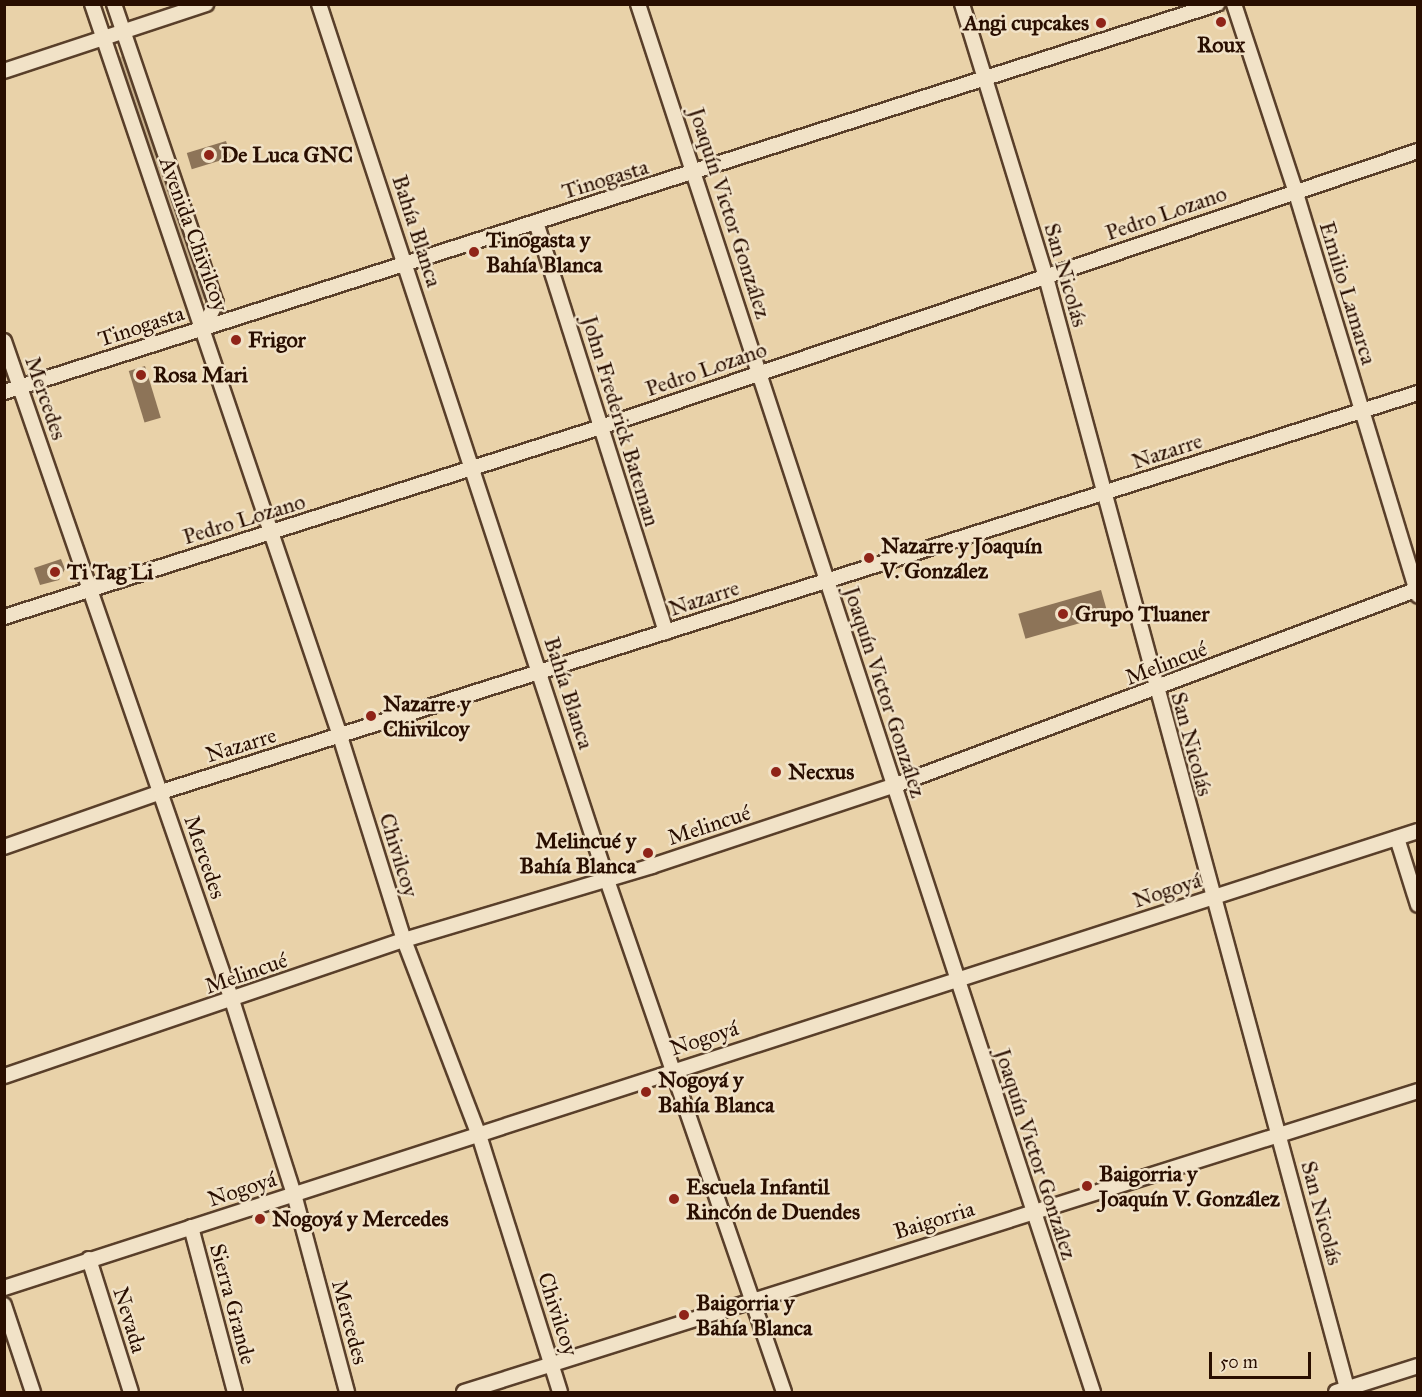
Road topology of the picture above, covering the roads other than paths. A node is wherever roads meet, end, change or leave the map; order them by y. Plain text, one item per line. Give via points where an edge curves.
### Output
1 (92, 4) edge
2 (114, 4) edge
3 (206, 4) edge
4 (319, 4) edge
5 (638, 4) edge
6 (962, 4) edge
7 (1217, 4) edge
8 (1234, 4) edge
9 (123, 33) junction
10 (104, 39) junction
11 (4, 71) edge
12 (987, 78) junction
13 (1418, 151) edge
14 (696, 173) junction
15 (1295, 190) junction
16 (536, 222) junction
17 (406, 264) junction
18 (1046, 277) junction
19 (203, 328) junction
20 (4, 340) edge
21 (760, 372) junction
22 (20, 387) junction
23 (4, 392) edge
24 (1418, 393) edge
25 (1362, 411) junction
26 (601, 427) junction
27 (474, 469) junction
28 (1104, 493) junction
29 (270, 533) junction
30 (828, 581) junction
31 (90, 589) junction
32 (1417, 591) edge
33 (4, 617) edge
34 (666, 632) junction
35 (541, 671) junction
36 (1156, 690) junction
37 (340, 736) junction
38 (893, 786) junction
39 (161, 792) junction
40 (1418, 831) edge
41 (1397, 838) junction
42 (4, 847) edge
43 (607, 880) junction
44 (1211, 898) junction
45 (1418, 905) edge
46 (404, 940) junction
47 (956, 980) junction
48 (232, 1000) junction
49 (674, 1070) junction
50 (4, 1076) edge
51 (1418, 1090) edge
52 (479, 1135) junction
53 (1279, 1135) junction
54 (294, 1194) junction
55 (1033, 1212) junction
56 (191, 1227) junction
57 (89, 1259) junction
58 (4, 1288) edge
59 (752, 1300) junction
60 (4, 1305) edge
61 (551, 1363) junction
62 (1418, 1366) edge
63 (1344, 1391) edge
64 (33, 1392) edge
65 (130, 1392) edge
66 (235, 1392) edge
67 (347, 1392) edge
68 (464, 1392) edge
69 (560, 1392) edge
70 (784, 1392) edge
71 (1093, 1392) edge

1 - 10 street, Avenida Chivilcoy
2 - 9 street, Avenida Chivilcoy
3 - 9 street
4 - 17 street, Bahía Blanca
5 - 14 street, Joaquín Victor González
6 - 12 street, San Nicolás
7 - 12 street, Tinogasta
8 - 15 street, Emilio Lamarca
9 - 10 street
9 - 19 street, Avenida Chivilcoy via 216,303
10 - 11 street
10 - 19 street, Avenida Chivilcoy
12 - 14 street, Tinogasta
12 - 18 street, San Nicolás
13 - 15 street, Pedro Lozano
14 - 16 street, Tinogasta
14 - 21 street, Joaquín Victor González
15 - 18 street, Pedro Lozano
15 - 25 street, Emilio Lamarca
16 - 17 street, Tinogasta
16 - 26 street, John Frederick Bateman
17 - 19 street, Tinogasta
17 - 27 street, Bahía Blanca
18 - 21 street, Pedro Lozano
18 - 28 street, San Nicolás
19 - 22 street, Tinogasta
19 - 29 street, Chivilcoy
20 - 22 street, Mercedes
21 - 26 street, Pedro Lozano
21 - 30 street, Joaquín Victor González
22 - 23 street, Tinogasta
22 - 31 street, Mercedes
24 - 25 street, Nazarre
25 - 28 street, Nazarre
25 - 32 street, Emilio Lamarca
26 - 27 street, Pedro Lozano
26 - 34 street, John Frederick Bateman
27 - 29 street, Pedro Lozano
27 - 35 street, Bahía Blanca
28 - 30 street, Nazarre
28 - 36 street, San Nicolás
29 - 31 street, Pedro Lozano
29 - 37 street, Chivilcoy
30 - 34 street, Nazarre
30 - 38 street, Joaquín Victor González
31 - 33 street, Pedro Lozano
31 - 39 street, Mercedes
32 - 36 street, Melincué
34 - 35 street, Nazarre
35 - 37 street, Nazarre
35 - 43 street, Bahía Blanca
36 - 38 street, Melincué
36 - 44 street, San Nicolás
37 - 39 street, Nazarre
37 - 46 street, Chivilcoy
38 - 43 street, Melincué
38 - 47 street, Joaquín Victor González
39 - 42 street, Nazarre
39 - 48 street, Mercedes
40 - 41 street, Nogoyá
41 - 44 street, Nogoyá
41 - 45 street
43 - 46 street, Melincué
43 - 49 street, Bahía Blanca
44 - 47 street, Nogoyá
44 - 53 street, San Nicolás
46 - 48 street, Melincué
46 - 52 street, Chivilcoy
47 - 49 street, Nogoyá
47 - 55 street, Joaquín Victor González
48 - 50 street, Melincué
48 - 54 street, Mercedes
49 - 52 street, Nogoyá
49 - 59 street, Bahía Blanca
51 - 53 street, Baigorria
52 - 54 street, Nogoyá
52 - 61 street, Chivilcoy
53 - 55 street, Baigorria
53 - 63 street, San Nicolás
54 - 56 street, Nogoyá
54 - 67 street, Mercedes
55 - 59 street, Baigorria
55 - 71 street, Joaquín Victor González
56 - 57 street, Nogoyá
56 - 66 street, Sierra Grande
57 - 58 street, Nogoyá
57 - 65 street, Nevada
59 - 61 street, Baigorria
59 - 70 street, Bahía Blanca
60 - 64 street
61 - 68 street, Baigorria
61 - 69 street, Chivilcoy
62 - 63 street

